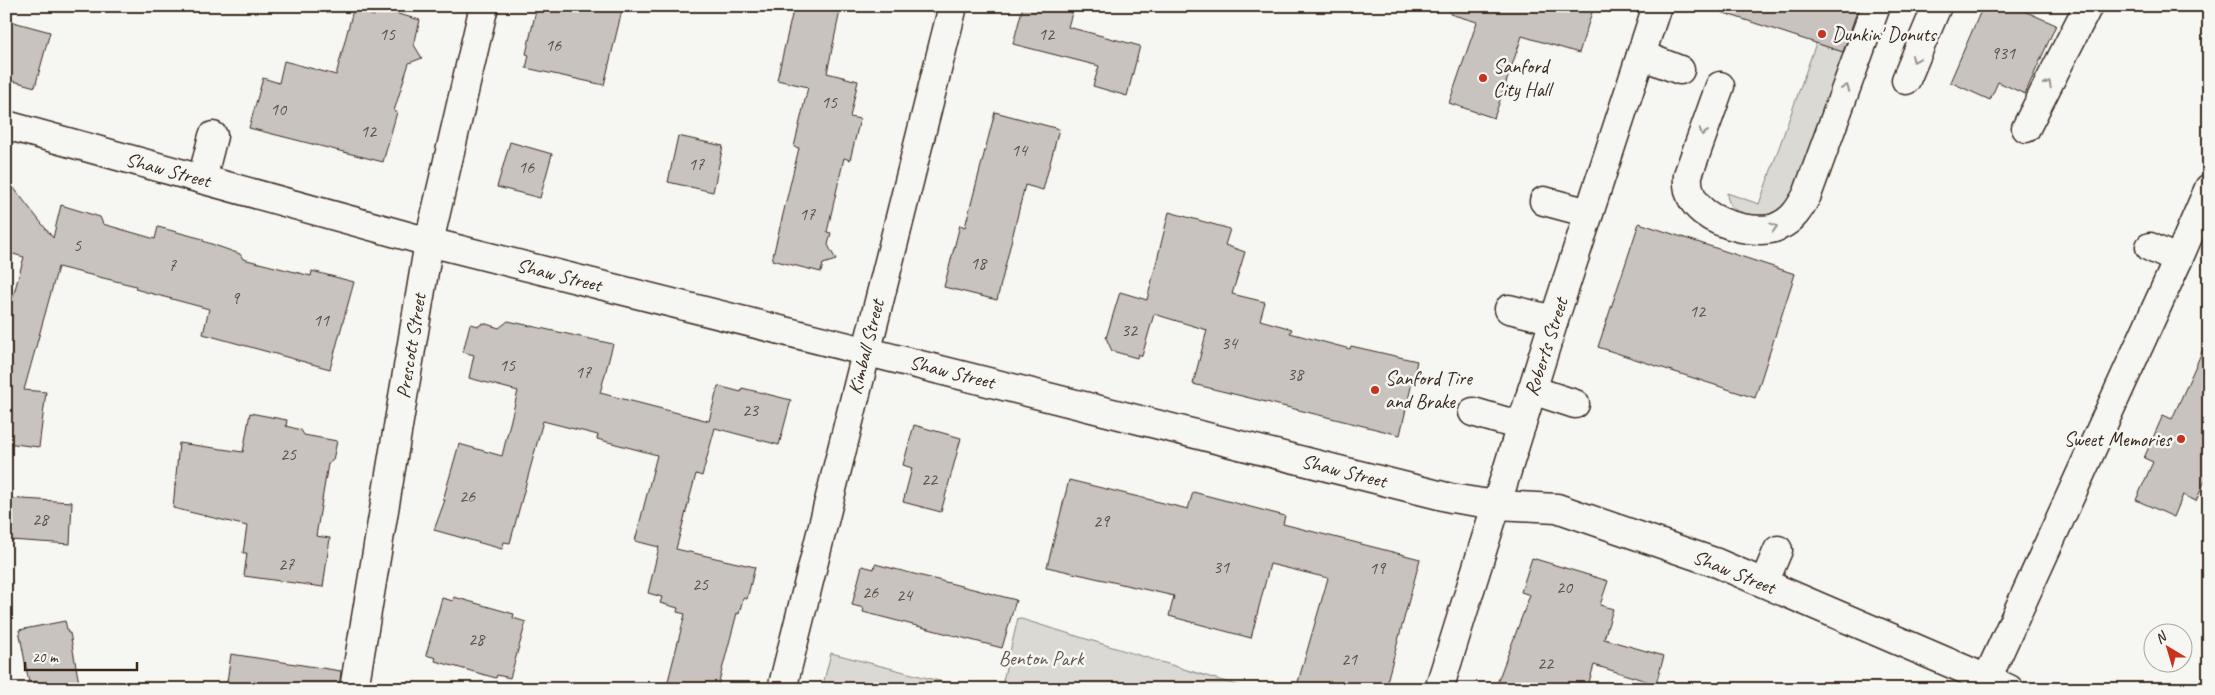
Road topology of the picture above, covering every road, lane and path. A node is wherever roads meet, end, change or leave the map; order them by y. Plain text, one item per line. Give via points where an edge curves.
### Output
1 (484, 6) edge
2 (953, 6) edge
3 (1657, 6) edge
4 (1876, 6) edge
5 (1937, 6) edge
6 (2088, 6) edge
7 (1641, 55) junction
8 (1680, 70) dead end
9 (1906, 80) dead end
10 (1720, 86) dead end
11 (6, 125) edge
12 (2026, 128) dead end
13 (213, 136) dead end
14 (202, 179) junction
15 (2209, 188) edge
16 (1544, 201) dead end
17 (1589, 213) junction
18 (429, 242) junction
19 (2150, 247) dead end
20 (2178, 260) junction
21 (1509, 308) dead end
22 (1554, 320) junction
23 (865, 351) junction
24 (1532, 390) junction
25 (1575, 404) dead end
26 (1473, 412) dead end
27 (1521, 426) junction
28 (1496, 505) junction
29 (1778, 550) dead end
30 (1764, 583) junction
31 (1998, 684) edge
32 (354, 689) edge
33 (782, 689) edge
34 (1439, 689) edge

1 - 18 street, Prescott Street
2 - 23 street, Kimball Street
3 - 7 street, Roberts Street
10 -> 4 street via 1688,175 1691,198 1699,209 1723,224 1754,230 1779,227 1799,210 1807,195
5 -> 9 street
12 -> 6 street
7 - 8 street
7 - 17 street, Roberts Street
11 - 14 street, Shaw Street
13 - 14 street
14 - 18 street, Shaw Street
15 - 20 street
16 - 17 street
17 - 22 street, Roberts Street
18 - 23 street, Shaw Street
18 - 32 street, Prescott Street
19 - 20 street
20 - 31 street
21 - 22 street
22 - 24 street, Roberts Street
23 - 28 street, Shaw Street via 1451,498
23 - 33 street, Kimball Street
24 - 25 street
24 - 27 street, Roberts Street
26 - 27 street
27 - 28 street, Roberts Street
28 - 30 street, Shaw Street via 1557,508 1717,563
28 - 34 street, Roberts Street
29 - 30 street
30 - 31 street, Shaw Street

